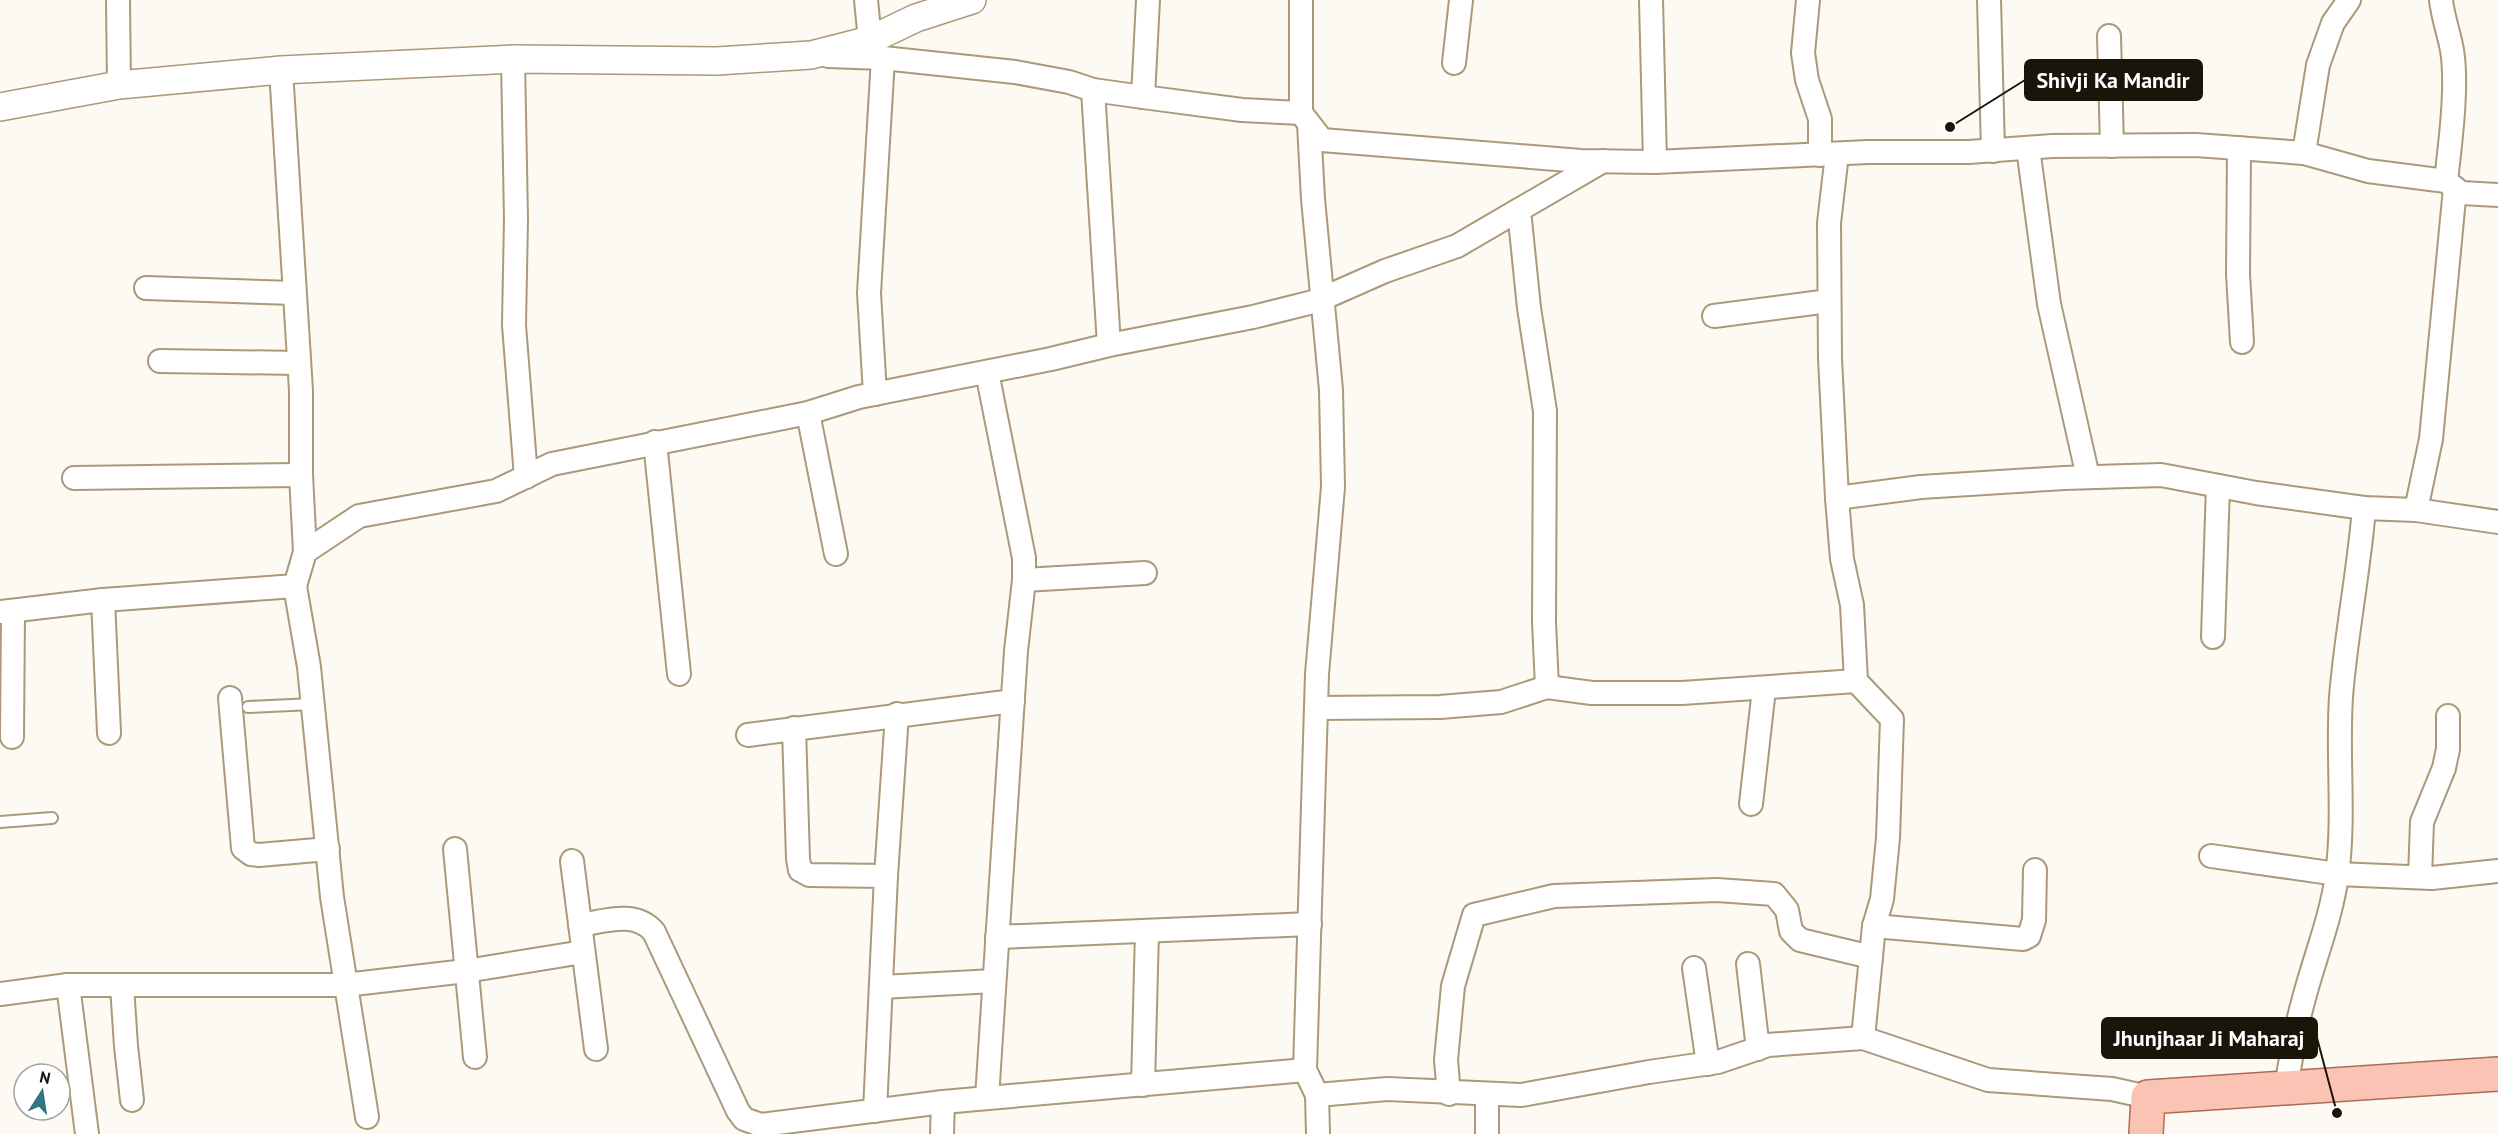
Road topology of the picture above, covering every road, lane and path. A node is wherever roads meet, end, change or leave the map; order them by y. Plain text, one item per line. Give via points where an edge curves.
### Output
1 (118, 0) edge
2 (866, 0) edge
3 (972, 0) edge
4 (1148, 0) edge
5 (1301, 0) edge
6 (1461, 0) edge
7 (1651, 0) edge
8 (1808, 0) edge
9 (1989, 0) edge
10 (2349, 0) edge
11 (2441, 0) edge
12 (2109, 36) dead end
13 (877, 49) junction
14 (513, 59) junction
15 (1454, 63) dead end
16 (281, 70) junction
17 (119, 86) junction
18 (1093, 90) junction
19 (1143, 97) junction
20 (0, 108) edge
21 (1305, 118) junction
22 (2112, 146) junction
23 (2028, 148) junction
24 (2239, 148) junction
25 (1993, 151) junction
26 (2304, 153) junction
27 (1828, 155) junction
28 (1603, 162) junction
29 (1655, 162) junction
30 (2450, 184) junction
31 (2498, 195) edge
32 (1519, 210) junction
33 (146, 288) dead end
34 (294, 293) junction
35 (1323, 298) junction
36 (1829, 301) junction
37 (1714, 316) dead end
38 (2242, 342) dead end
39 (1108, 345) junction
40 (160, 361) dead end
41 (299, 363) junction
42 (987, 372) junction
43 (875, 394) junction
44 (808, 413) junction
45 (655, 442) junction
46 (301, 475) junction
47 (526, 477) junction
48 (2088, 477) junction
49 (74, 478) dead end
50 (2218, 486) junction
51 (1837, 498) junction
52 (2364, 508) junction
53 (2416, 510) junction
54 (2498, 522) edge
55 (305, 552) junction
56 (836, 554) dead end
57 (1145, 573) dead end
58 (1024, 580) junction
59 (295, 586) junction
60 (103, 600) junction
61 (6, 611) edge
62 (2213, 637) dead end
63 (679, 674) dead end
64 (1856, 681) junction
65 (1547, 687) junction
66 (1764, 689) junction
67 (1013, 701) junction
68 (239, 703) joint
69 (313, 704) junction
70 (1317, 708) junction
71 (897, 714) junction
72 (2448, 716) dead end
73 (794, 729) junction
74 (109, 732) dead end
75 (747, 735) dead end
76 (12, 737) dead end
77 (1751, 804) dead end
78 (52, 818) dead end
79 (0, 822) edge
80 (328, 849) junction
81 (454, 849) dead end
82 (2211, 856) dead end
83 (572, 861) dead end
84 (2035, 870) dead end
85 (2498, 871) edge
86 (2337, 873) junction
87 (886, 876) junction
88 (2420, 878) junction
89 (1310, 924) junction
90 (580, 925) junction
91 (1874, 926) junction
92 (1147, 931) junction
93 (997, 937) junction
94 (583, 952) junction
95 (1871, 957) junction
96 (1748, 964) dead end
97 (1694, 968) dead end
98 (466, 971) junction
99 (994, 981) junction
100 (68, 985) junction
101 (345, 985) junction
102 (122, 986) junction
103 (881, 987) junction
104 (0, 994) edge
105 (1863, 1038) junction
106 (596, 1049) dead end
107 (1758, 1049) junction
108 (475, 1057) dead end
109 (1708, 1064) junction
110 (1305, 1070) junction
111 (2498, 1074) edge
112 (1143, 1084) junction
113 (2286, 1087) junction
114 (1449, 1094) junction
115 (1487, 1094) junction
116 (1317, 1095) junction
117 (2148, 1097) junction
118 (987, 1098) junction
119 (132, 1100) dead end
120 (943, 1102) junction
121 (875, 1111) junction
122 (367, 1117) dead end
123 (87, 1134) edge
124 (942, 1134) edge
125 (1318, 1134) edge
126 (1488, 1134) edge
127 (2146, 1134) edge

1 - 17 street
2 - 13 street
3 - 13 street via 916,18
4 - 19 street
5 - 21 street
6 - 15 street
7 - 29 street
8 - 27 street via 1803,53
9 - 25 street
10 - 26 street via 2333,23 2318,65
11 - 30 street via 2452,51
12 - 22 street
13 - 14 street via 717,61
13 - 18 street via 1069,82
13 - 43 street via 869,293
14 - 16 street
14 - 47 street via 514,325
16 - 17 street
16 - 34 street
17 - 20 street
18 - 19 street
18 - 39 street
19 - 21 street
21 - 28 street via 1322,140
21 - 35 street
22 - 23 street
22 - 24 street
23 - 25 street
23 - 48 street via 2049,304
24 - 26 street
24 - 38 street
25 - 27 street
26 - 30 street via 2368,171
27 - 29 street
27 - 36 street
28 - 29 street
28 - 32 street
30 - 31 street via 2461,193
30 - 53 street via 2432,439
32 - 35 street via 1456,246
32 - 65 street via 1545,411
33 - 34 street
34 - 41 street
35 - 39 street via 1253,317
35 - 70 street via 1331,390 1333,487
36 - 37 street
36 - 51 street
39 - 42 street
40 - 41 street
41 - 46 street
42 - 43 street
42 - 58 street via 1020,533
43 - 44 street
44 - 45 street
44 - 56 street
45 - 47 street via 552,464
45 - 63 street
46 - 49 street
46 - 55 street
47 - 55 street via 496,491 359,516
48 - 50 street via 2161,475
48 - 51 street via 1921,487
50 - 52 street
50 - 62 street
51 - 64 street via 1842,559 1852,604
52 - 53 street
52 - 86 street via 2341,700
53 - 54 street
55 - 59 street
57 - 58 street
58 - 67 street
59 - 60 street
59 - 69 street
60 - 61 street
60 - 74 street
61 - 76 street
64 - 66 street
64 - 91 street via 1892,718 1887,848 1882,899
65 - 66 street via 1592,693
65 - 70 street via 1501,702 1440,707
66 - 77 street
67 - 71 street
67 - 93 street
68 - 69 lane
68 - 80 street via 243,848 259,855
69 - 80 street
70 - 89 street
71 - 73 street
71 - 87 street
72 - 88 street via 2444,768 2422,822
73 - 75 street
73 - 87 street via 800,870 809,875
78 - 79 lane
80 - 101 street
81 - 98 street
82 - 86 street
83 - 90 street
84 - 91 street via 2034,920 2029,936 2023,939
85 - 88 street
86 - 88 street
86 - 113 street via 2328,923 2303,1002
87 - 103 street
89 - 92 street
89 - 110 street
90 - 94 street
90 - 121 street via 635,919 648,924 744,1119 761,1125
91 - 95 street
92 - 93 street
92 - 112 street
93 - 99 street
94 - 98 street
94 - 106 street
95 - 105 street
95 - 114 street via 1800,940 1791,931 1787,910 1774,894 1717,890 1554,896 1474,915 1453,986 1446,1060
96 - 107 street
97 - 109 street
98 - 101 street
98 - 108 street
99 - 103 street
99 - 118 street
100 - 102 street
100 - 104 street
100 - 123 street
101 - 102 street
101 - 122 street
102 - 119 street
103 - 121 street
105 - 107 street
105 - 117 street via 1988,1080 2112,1089
107 - 109 street
109 - 115 street via 1521,1095
110 - 112 street
110 - 116 street
111 - 113 main road
112 - 118 street
113 - 117 main road
114 - 115 street
114 - 116 street via 1387,1089
115 - 126 street
116 - 125 street
117 - 127 main road
118 - 120 street
120 - 121 street
120 - 124 street

